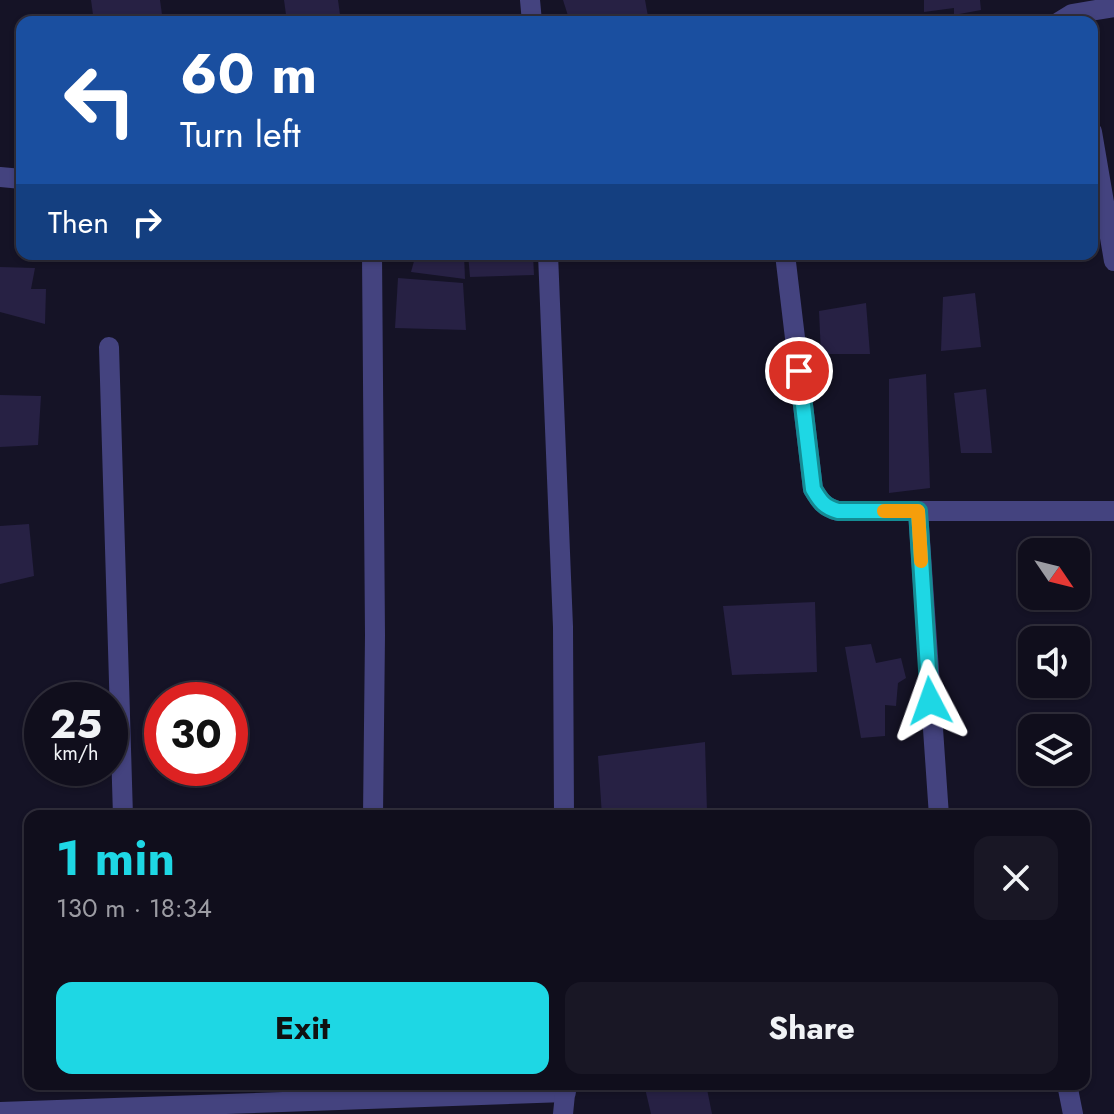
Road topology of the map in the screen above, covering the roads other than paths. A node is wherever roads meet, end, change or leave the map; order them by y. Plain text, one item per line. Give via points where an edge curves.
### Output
1 (1114, 7) edge
2 (1067, 14) edge
3 (1098, 167) edge
4 (372, 260) edge
5 (548, 260) edge
6 (786, 260) edge
7 (1114, 261) edge
8 (109, 347) dead end
9 (918, 511) junction
10 (1114, 511) edge
11 (123, 810) edge
12 (373, 810) edge
13 (564, 810) edge
14 (939, 810) edge
15 (129, 1090) edge
16 (518, 1090) edge
17 (566, 1090) edge
18 (1068, 1090) edge
19 (130, 1106) junction
20 (0, 1112) edge
21 (563, 1114) edge
22 (1073, 1114) edge

1 - 2 street
3 - 7 street
4 - 12 street
5 - 13 street via 563,627
6 - 9 street via 813,489 820,502 838,511
8 - 11 street
9 - 10 street
9 - 14 street
15 - 19 street
16 - 19 street
17 - 21 street
18 - 22 street
19 - 20 street

